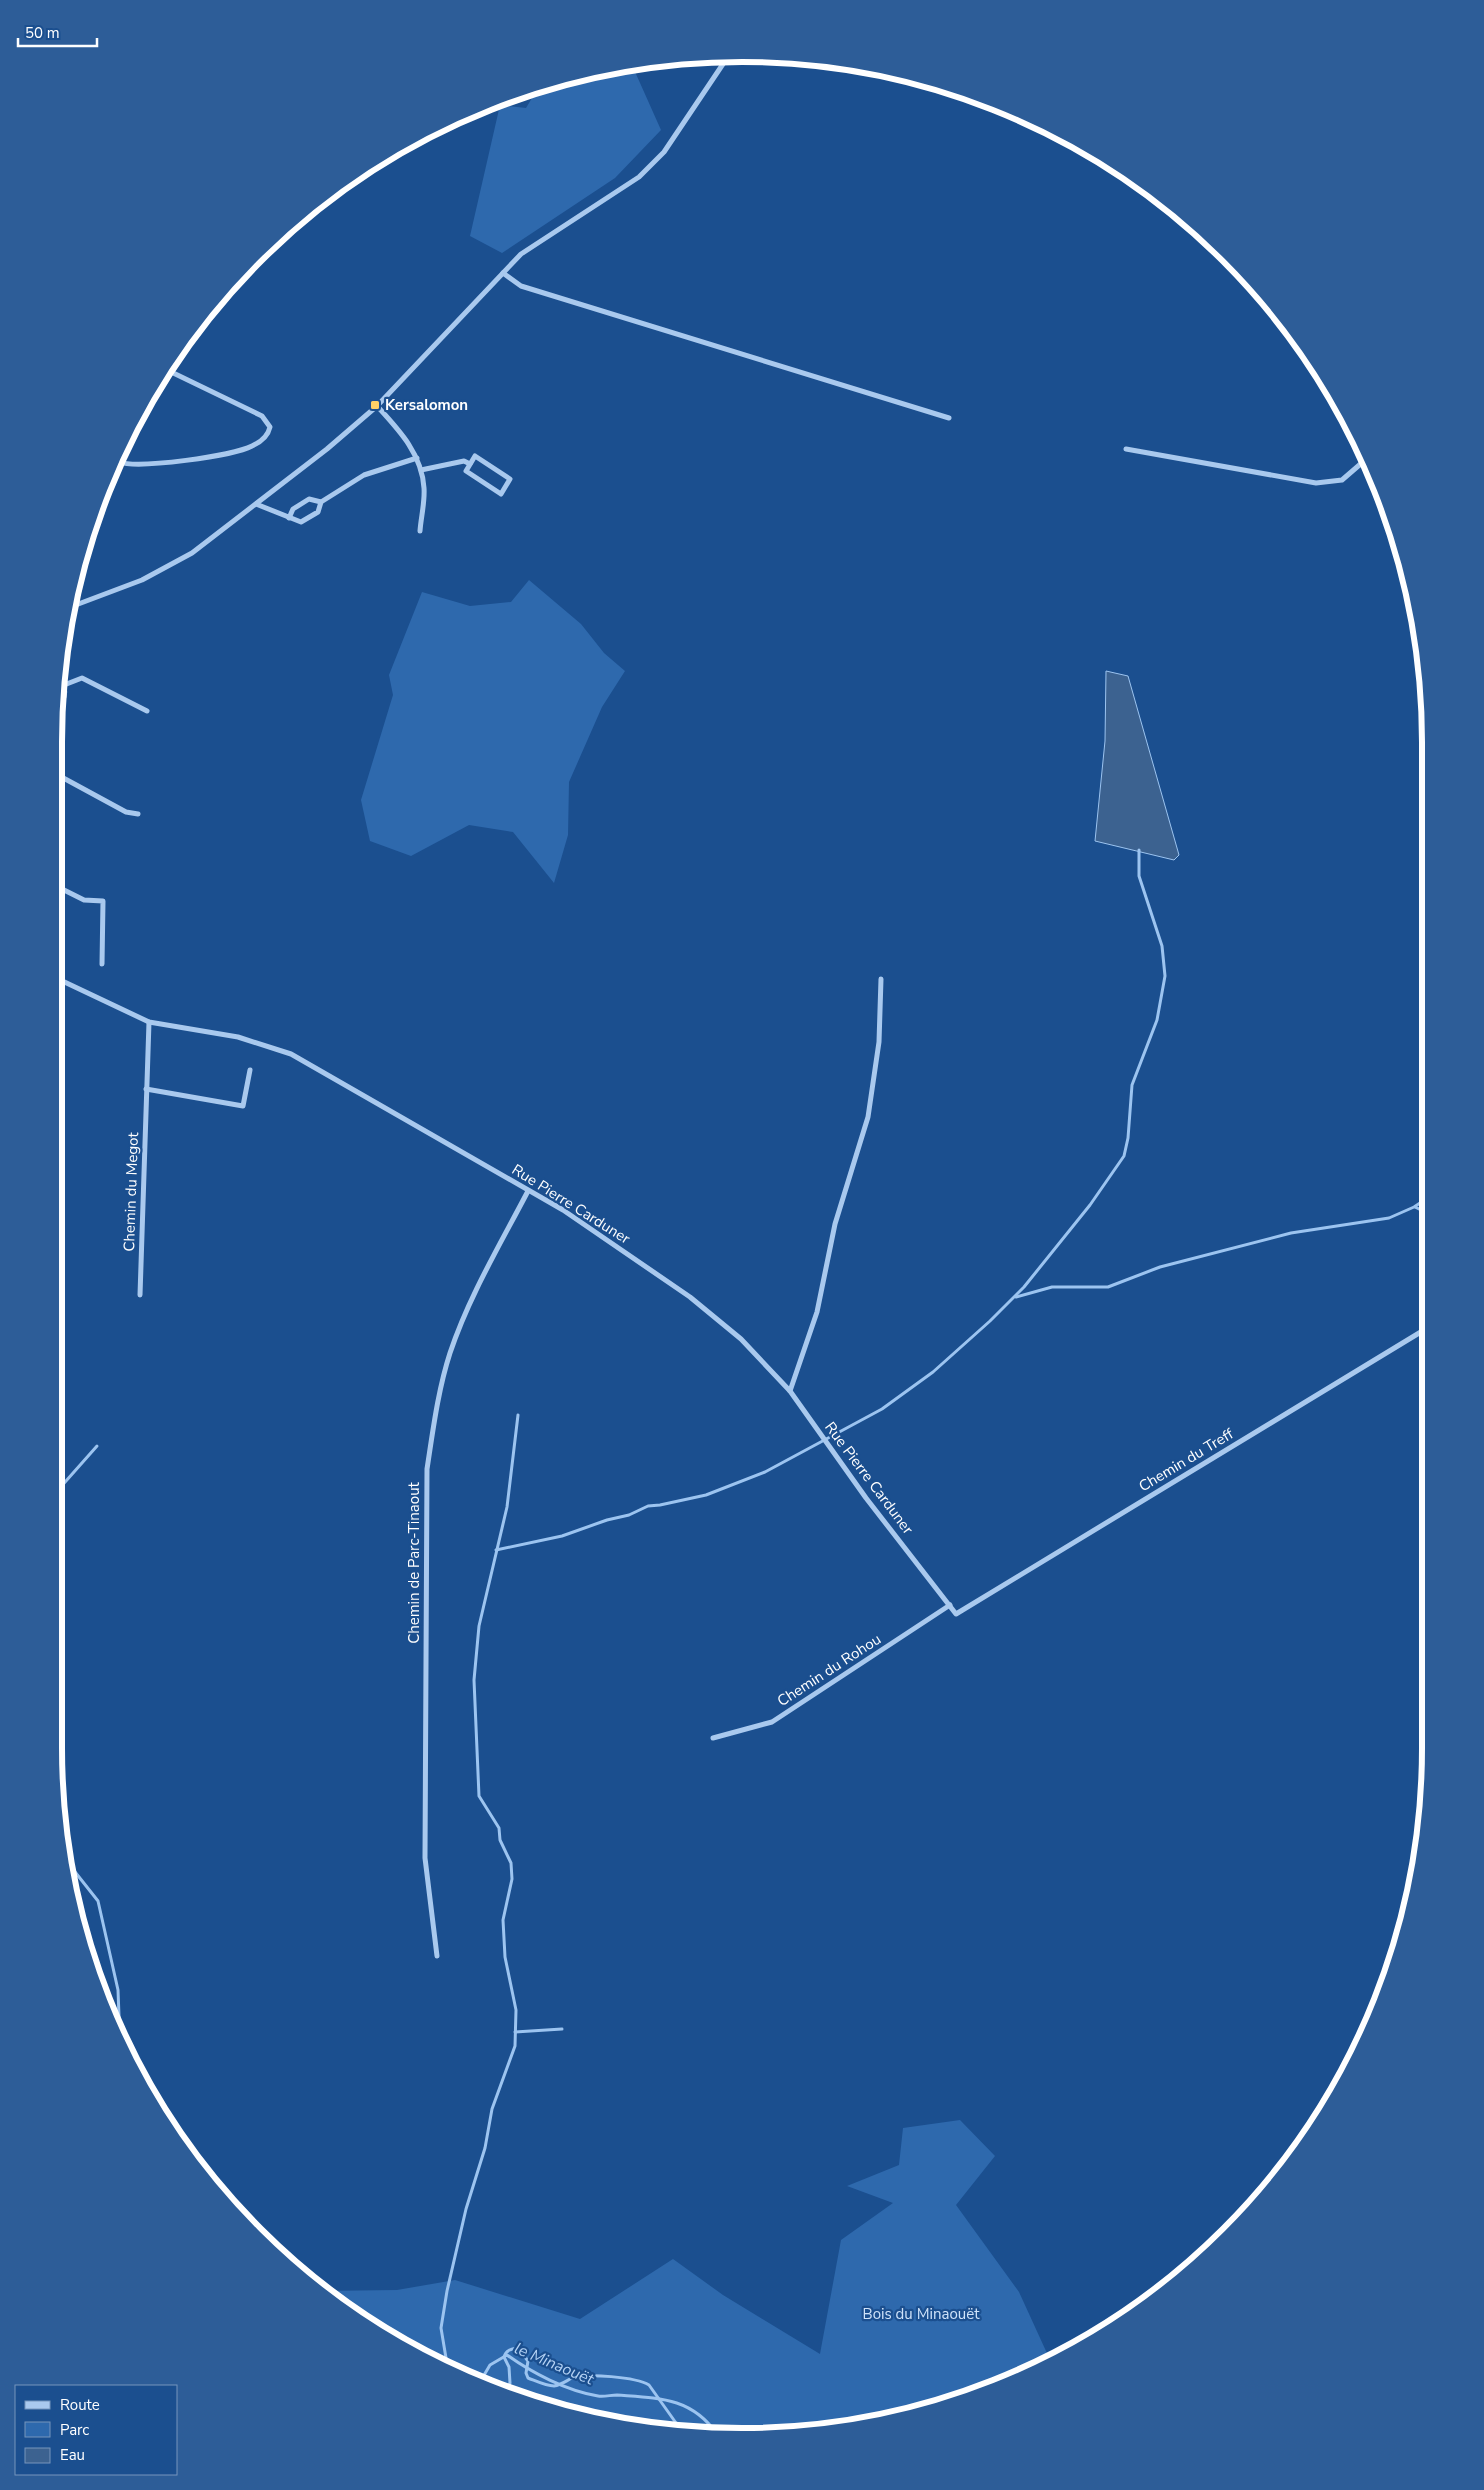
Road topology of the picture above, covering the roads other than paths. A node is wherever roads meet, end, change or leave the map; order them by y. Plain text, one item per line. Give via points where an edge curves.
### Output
1 (724, 63) edge
2 (503, 274) junction
3 (172, 372) edge
4 (377, 406) junction
5 (949, 418) dead end
6 (1126, 449) dead end
7 (417, 458) junction
8 (123, 462) edge
9 (1361, 463) edge
10 (470, 464) junction
11 (421, 470) junction
12 (320, 502) junction
13 (256, 504) junction
14 (289, 518) junction
15 (420, 531) dead end
16 (77, 604) edge
17 (65, 684) edge
18 (147, 711) dead end
19 (62, 777) edge
20 (138, 814) dead end
21 (62, 889) edge
22 (102, 964) dead end
23 (881, 979) dead end
24 (62, 981) edge
25 (148, 1022) junction
26 (250, 1070) dead end
27 (146, 1090) junction
28 (528, 1191) junction
29 (140, 1295) dead end
30 (1422, 1331) edge
31 (790, 1391) junction
32 (950, 1605) junction
33 (956, 1614) joint
34 (713, 1738) dead end
35 (438, 1956) dead end

1 - 2 street via 664,152 639,177 521,254
2 - 4 street
2 - 5 street via 521,286
3 - 8 street via 262,416 270,428 268,435 253,446 229,454 142,464
4 - 7 street via 402,434
4 - 13 street
6 - 9 street via 1316,483 1342,480
7 - 11 street
7 - 12 street via 364,475
10 - 10 street via 466,471 501,494 510,479 475,456
10 - 11 street via 464,461
11 - 15 street via 424,489
12 - 14 street via 309,498 293,509
12 - 14 street via 318,512 301,522
13 - 14 street
13 - 16 street via 184,558 142,580
17 - 18 street via 82,678
19 - 20 street via 126,812
21 - 22 street via 84,900 103,901
23 - 31 street via 879,1042 868,1117 835,1224 817,1312
24 - 25 street, Rue Pierre Carduner
25 - 27 street, Chemin du Megot
25 - 28 street, Rue Pierre Carduner via 238,1037 291,1054
26 - 27 street via 243,1106
27 - 29 street, Chemin du Megot
28 - 31 street, Rue Pierre Carduner via 563,1210 690,1297 741,1339
28 - 35 street, Chemin de Parc-Tinaout via 485,1273 450,1352 436,1408 427,1469 425,1858
30 - 33 street, Chemin du Treff
31 - 32 street, Rue Pierre Carduner via 866,1498
32 - 33 street, Rue Pierre Carduner
32 - 34 street, Chemin du Rohou via 772,1722

